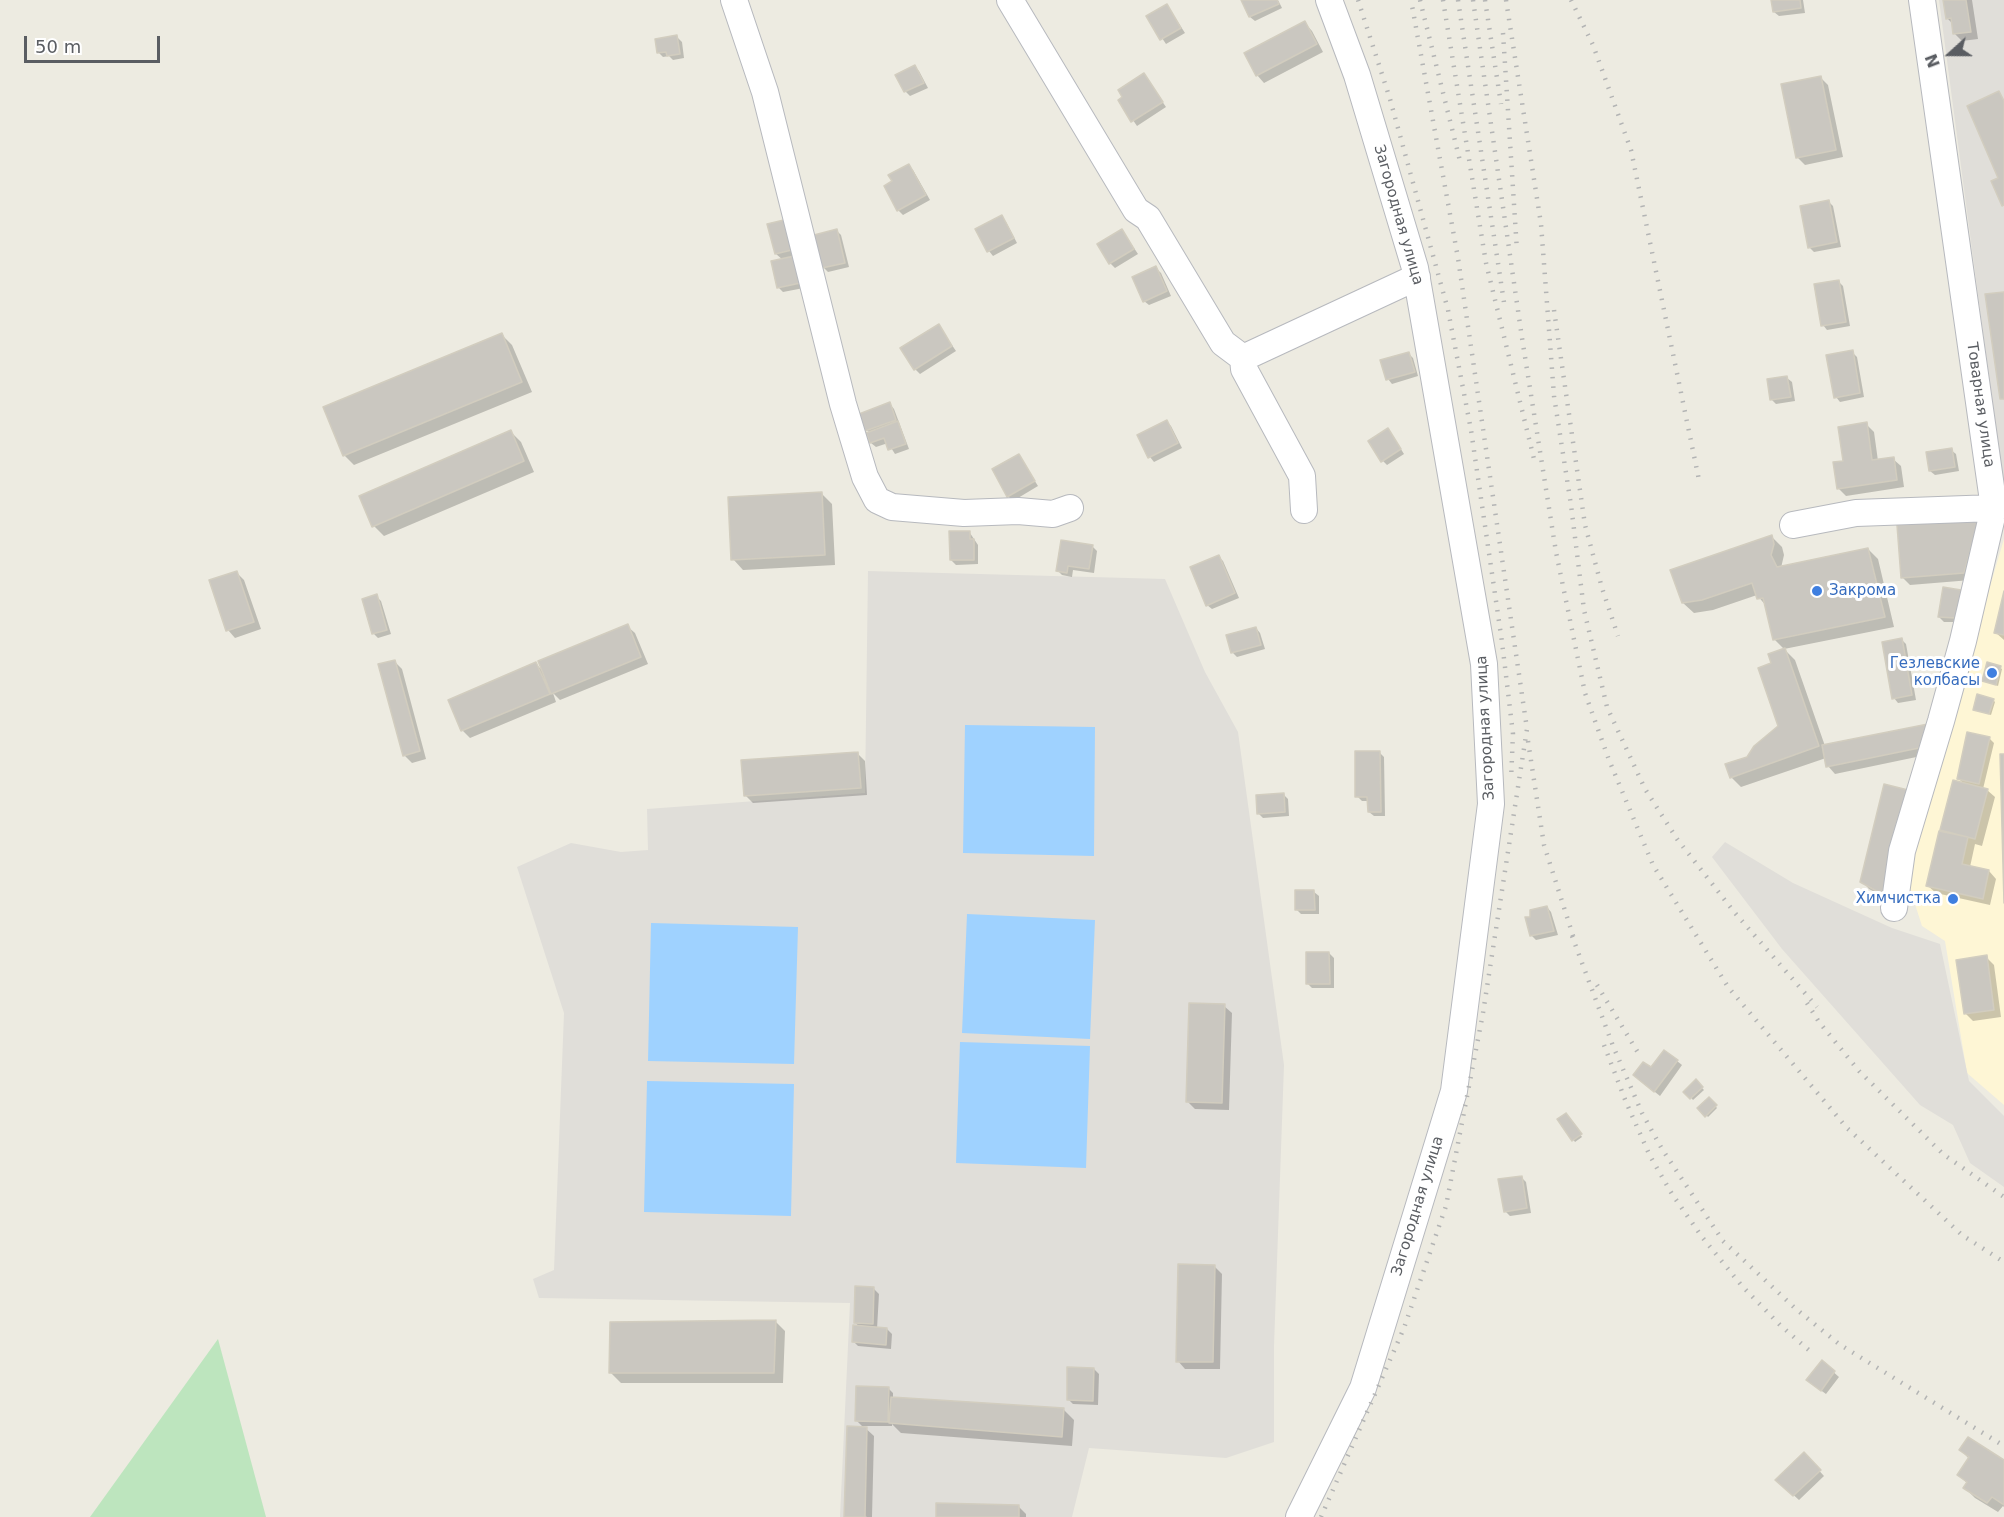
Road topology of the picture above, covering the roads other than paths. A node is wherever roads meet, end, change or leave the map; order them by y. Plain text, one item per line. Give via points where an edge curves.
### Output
1 (734, 0) edge
2 (1010, 0) edge
3 (1329, 0) edge
4 (1922, 0) edge
5 (1417, 278) junction
6 (1243, 358) junction
7 (1999, 506) edge
8 (1070, 508) dead end
9 (1304, 510) dead end
10 (1793, 525) dead end
11 (1894, 908) dead end
12 (1299, 1517) edge

1 - 8 street via 765,92 843,404 865,477 877,500 892,507 964,513 1053,514
2 - 6 street via 1136,210 1148,218 1223,343
3 - 5 street, Загородная улица via 1357,75
4 - 7 street, Товарная улица
5 - 6 street
5 - 12 street, Загородная улица via 1484,664 1491,804 1454,1091 1363,1388
6 - 9 street via 1244,369 1302,476
7 - 10 street via 1857,513
7 - 11 street, Товарная улица via 1902,851

